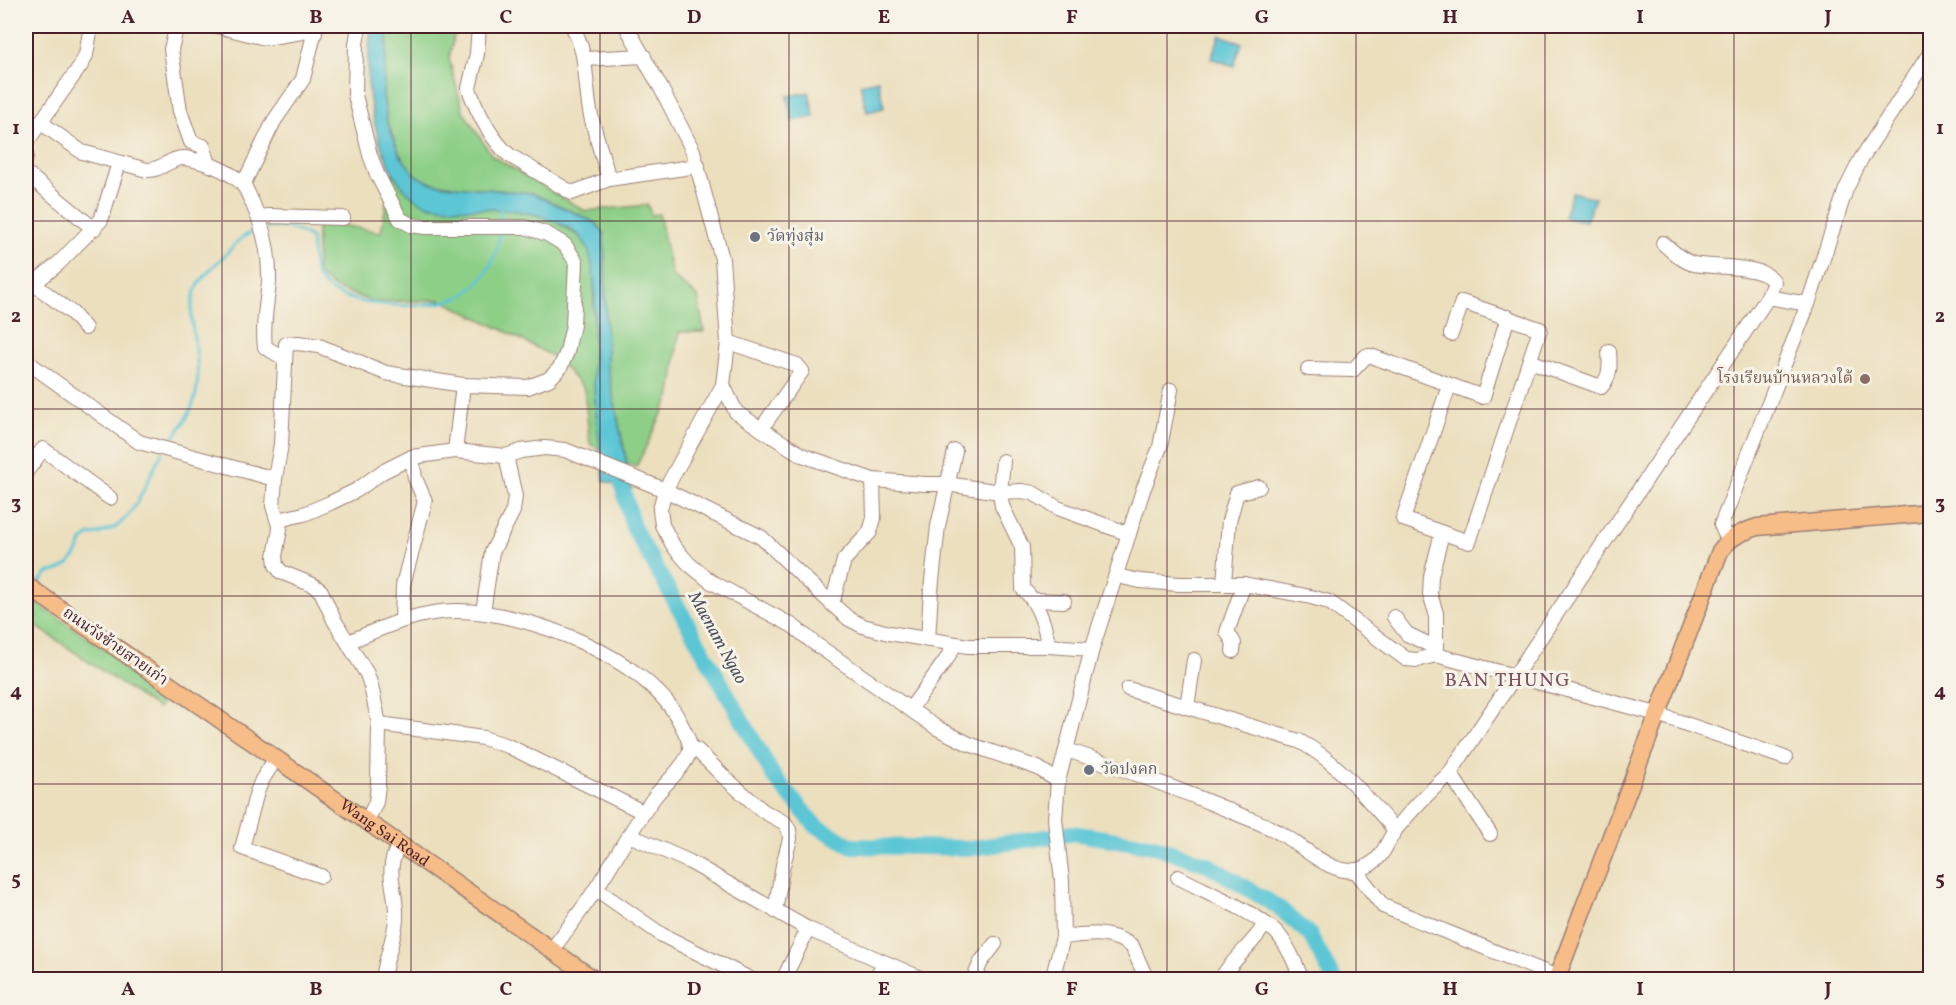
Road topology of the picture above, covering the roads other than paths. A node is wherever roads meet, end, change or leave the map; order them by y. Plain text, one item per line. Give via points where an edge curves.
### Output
1 (91, 26) edge
2 (177, 26) edge
3 (218, 26) edge
4 (359, 26) edge
5 (479, 26) edge
6 (572, 26) edge
7 (626, 26) edge
8 (315, 29) edge
9 (1930, 53) edge
10 (644, 56) junction
11 (585, 59) junction
12 (40, 122) junction
13 (26, 143) edge
14 (26, 153) edge
15 (26, 158) edge
16 (119, 162) junction
17 (209, 164) junction
18 (698, 166) junction
19 (26, 173) edge
20 (609, 178) junction
21 (243, 185) junction
22 (343, 218) dead end
23 (262, 225) junction
24 (94, 229) junction
25 (1663, 243) dead end
26 (30, 287) edge
27 (1768, 297) junction
28 (1808, 304) junction
29 (1508, 317) junction
30 (85, 328) dead end
31 (1451, 334) dead end
32 (728, 342) junction
33 (1609, 351) dead end
34 (285, 359) junction
35 (26, 361) edge
36 (1530, 361) junction
37 (1308, 369) dead end
38 (463, 385) junction
39 (723, 385) junction
40 (1449, 386) junction
41 (1171, 390) dead end
42 (761, 429) junction
43 (955, 451) dead end
44 (454, 452) junction
45 (506, 456) junction
46 (412, 457) junction
47 (1003, 461) dead end
48 (26, 472) edge
49 (275, 479) junction
50 (873, 480) junction
51 (948, 484) junction
52 (1259, 487) dead end
53 (665, 490) junction
54 (1000, 492) junction
55 (110, 498) dead end
56 (1930, 513) edge
57 (278, 520) junction
58 (1442, 533) junction
59 (1129, 534) junction
60 (1728, 540) junction
61 (1117, 576) junction
62 (1224, 583) junction
63 (1244, 584) junction
64 (31, 589) edge
65 (1033, 600) junction
66 (1064, 601) dead end
67 (832, 604) junction
68 (483, 612) junction
69 (1394, 617) dead end
70 (402, 620) junction
71 (928, 640) junction
72 (348, 642) junction
73 (955, 644) junction
74 (1048, 646) junction
75 (1092, 649) junction
76 (1233, 651) dead end
77 (1436, 652) junction
78 (1194, 660) dead end
79 (1513, 677) junction
80 (175, 688) joint
81 (1128, 690) dead end
82 (1187, 707) junction
83 (911, 708) junction
84 (1657, 714) junction
85 (379, 724) junction
86 (690, 750) junction
87 (1067, 750) junction
88 (276, 758) junction
89 (1785, 758) dead end
90 (1450, 773) junction
91 (1058, 781) junction
92 (643, 812) junction
93 (367, 821) junction
94 (1395, 830) junction
95 (1490, 834) dead end
96 (629, 835) junction
97 (400, 843) junction
98 (1354, 870) junction
99 (321, 876) dead end
100 (1178, 877) dead end
101 (596, 889) junction
102 (775, 911) junction
103 (1265, 924) junction
104 (808, 929) junction
105 (1064, 937) junction
106 (995, 944) dead end
107 (552, 950) junction
108 (884, 963) junction
109 (1557, 978) edge
110 (383, 980) edge
111 (595, 980) edge
112 (752, 980) edge
113 (783, 980) edge
114 (875, 980) edge
115 (926, 980) edge
116 (973, 980) edge
117 (1052, 980) edge
118 (1147, 980) edge
119 (1220, 980) edge
120 (1301, 980) edge

1 - 12 street via 81,65
2 - 17 street via 171,49 182,119 191,142 203,146
3 - 8 street via 265,38
4 - 38 street via 355,94 370,155 400,219 425,227 525,227 565,245 576,262 575,304 567,352 560,368 549,379 528,387
5 - 20 street via 469,88 501,148 572,193
6 - 11 street
7 - 10 street
8 - 21 street via 303,79 274,121
9 - 28 street via 1861,159 1846,189
10 - 11 street
10 - 18 street
11 - 20 street via 586,88
12 - 13 street
12 - 16 street via 82,152
14 - 15 street
16 - 17 street via 147,170 183,158
16 - 24 street via 101,220
17 - 21 street
18 - 20 street
18 - 32 street via 722,259
19 - 24 street
21 - 23 street
22 - 23 street via 269,216
23 - 34 street via 268,245 269,280 265,347
24 - 26 street
25 - 27 street via 1694,264 1766,274 1774,282
26 - 30 street via 72,314
27 - 28 street
27 - 79 street
28 - 60 street via 1721,525
29 - 31 street via 1462,302
29 - 36 street via 1540,329
29 - 40 street via 1483,397
32 - 39 street
32 - 42 street via 797,365 802,371
33 - 36 street via 1610,370 1601,387
34 - 38 street via 286,344 319,346 386,373
34 - 49 street via 281,444
35 - 49 street via 139,442
36 - 58 street via 1469,542
37 - 40 street via 1353,370 1366,356 1371,356
38 - 44 street
39 - 42 street via 736,412
39 - 53 street
40 - 58 street via 1403,519
41 - 59 street via 1160,447
42 - 50 street via 802,455
43 - 51 street
44 - 45 street
44 - 46 street
45 - 53 street via 545,448 565,450
45 - 68 street via 515,496 513,511 492,552
46 - 57 street via 330,503
46 - 70 street via 424,501 403,585
47 - 54 street
48 - 55 street via 43,449
49 - 57 street via 273,506
50 - 51 street
50 - 67 street via 874,518 870,532 843,560
51 - 54 street
51 - 71 street via 938,526
52 - 62 street via 1237,493
53 - 67 street via 761,537
53 - 83 street via 660,509 662,525 689,564 710,581 794,626 814,644
54 - 59 street via 1033,493 1058,508
54 - 65 street via 1007,519 1022,547 1023,589
56 - 60 main road via 1757,527
57 - 72 street via 275,556 280,572 321,591
58 - 77 street via 1430,594 1436,613
59 - 61 street
60 - 84 main road via 1720,551
61 - 62 street via 1179,584
61 - 75 street
62 - 63 street
63 - 76 street via 1227,632 1234,643
63 - 77 street via 1329,603 1406,659 1417,660
64 - 80 main road, ถนนวังซ้ายสายเก่า
65 - 66 street
65 - 74 street
67 - 71 street via 863,626
68 - 70 street via 454,611
68 - 86 street via 554,631 618,662 664,698 677,716
69 - 77 street via 1407,634
70 - 72 street
71 - 73 street
72 - 85 street via 367,674
73 - 74 street via 987,648
73 - 83 street
74 - 75 street
75 - 87 street
77 - 79 street
78 - 82 street
79 - 84 street
79 - 90 street
80 - 88 main road, Wang Sai Road
81 - 82 street
82 - 94 street via 1306,745 1359,789
83 - 91 street via 954,737 1038,768
84 - 89 street
84 - 109 main road
85 - 92 street via 483,738 508,746
85 - 93 street via 376,802
86 - 92 street via 684,763
86 - 102 street via 697,750 789,830
87 - 91 street
87 - 98 street via 1167,784 1280,832 1337,868
88 - 93 main road, Wang Sai Road
88 - 99 street via 257,792 242,848
90 - 94 street
90 - 95 street
91 - 105 street via 1055,819
92 - 96 street
93 - 97 main road, Wang Sai Road
94 - 98 street via 1383,853 1372,863
96 - 101 street
96 - 102 street via 690,862
97 - 107 main road, Wang Sai Road
97 - 110 street via 392,856 396,921
98 - 109 street via 1383,906
100 - 103 street
101 - 107 street
101 - 112 street via 662,935
102 - 104 street
103 - 119 street
103 - 120 street via 1277,933
104 - 108 street
104 - 113 street
105 - 117 street
105 - 118 street via 1099,933 1127,942
106 - 116 street
107 - 111 main road, Wang Sai Road
108 - 114 street
108 - 115 street

